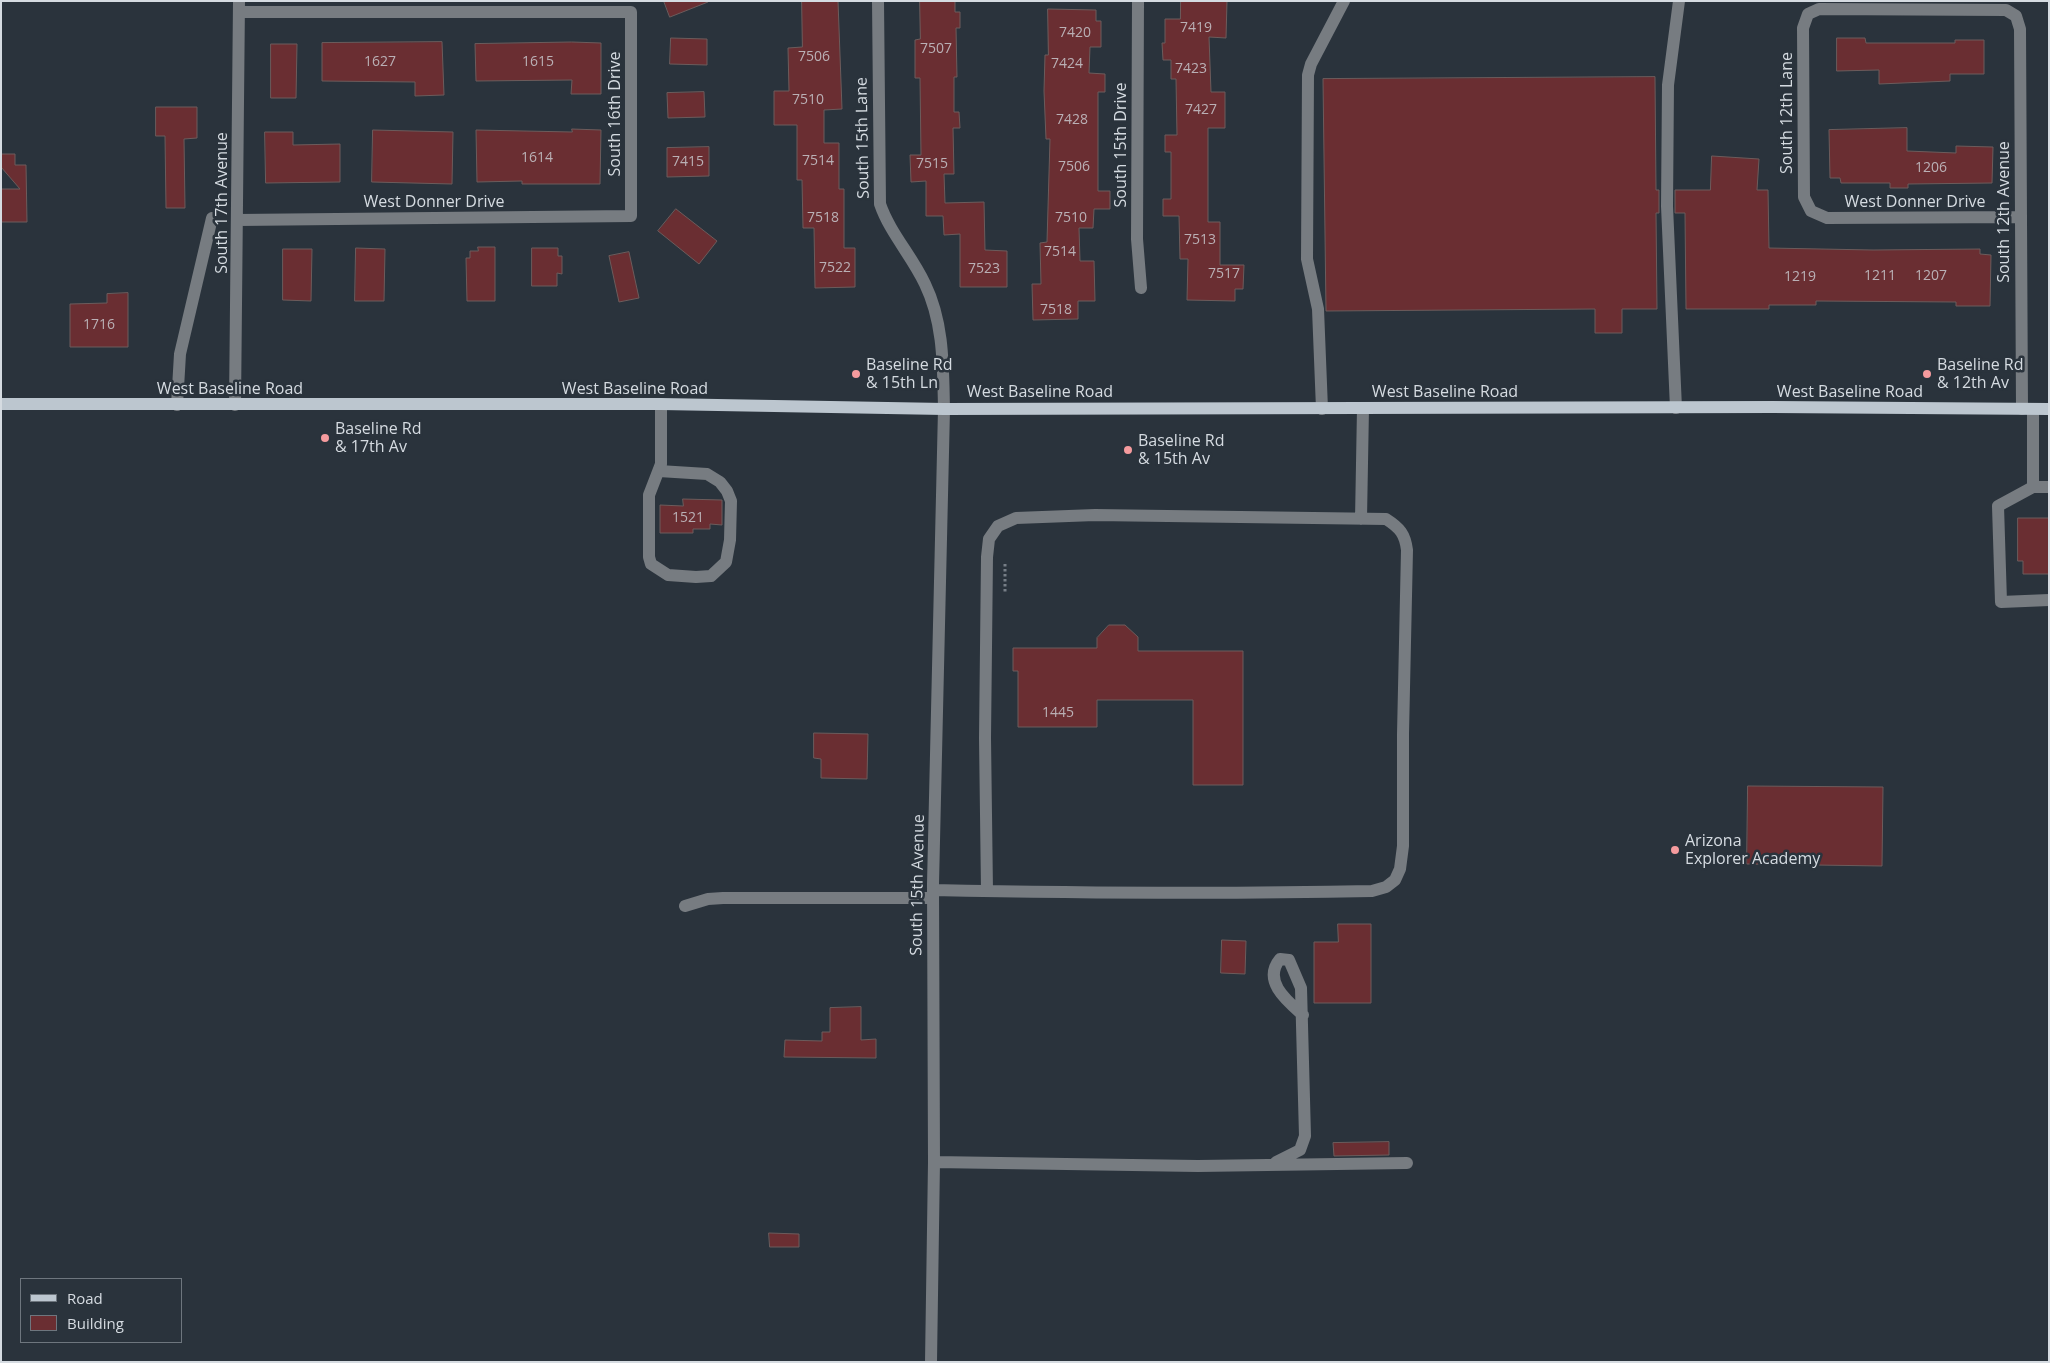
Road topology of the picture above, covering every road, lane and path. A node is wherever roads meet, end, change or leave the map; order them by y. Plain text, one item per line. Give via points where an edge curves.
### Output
1 (878, 1) edge
2 (1138, 1) edge
3 (1344, 1) edge
4 (1679, 1) edge
5 (1910, 6) edge
6 (239, 7) edge
7 (1810, 211) joint
8 (631, 216) joint
9 (2020, 217) junction
10 (212, 218) dead end
11 (238, 220) junction
12 (1141, 288) dead end
13 (1, 404) edge
14 (661, 404) junction
15 (177, 405) junction
16 (235, 405) junction
17 (1363, 408) junction
18 (1676, 408) junction
19 (944, 409) junction
20 (1322, 409) junction
21 (2027, 409) junction
22 (2049, 409) edge
23 (659, 471) junction
24 (2033, 487) junction
25 (2049, 487) edge
26 (1361, 519) junction
27 (1004, 564) dead end
28 (1004, 594) dead end
29 (2049, 600) edge
30 (987, 892) junction
31 (933, 894) junction
32 (684, 906) dead end
33 (1303, 1016) dead end
34 (934, 1162) junction
35 (1407, 1163) dead end
36 (1266, 1165) junction
37 (930, 1362) edge

1 - 19 street, South 15th Lane via 880,204 935,305 942,346
2 - 12 street, South 15th Drive via 1137,239
3 - 20 street via 1308,76 1307,259 1318,310
4 - 18 street via 1668,85 1667,196
5 - 7 street, South 12th Lane via 1819,9 1808,14 1803,28 1804,197
5 - 9 street, South 12th Avenue via 2006,10 2016,16 2020,29
6 - 8 street, South 16th Drive via 632,12
6 - 11 street, South 17th Avenue
7 - 9 street, West Donner Drive via 1827,218
8 - 11 street, West Donner Drive
9 - 21 street, South 12th Avenue
10 - 15 street via 180,354
11 - 16 street, South 17th Avenue
13 - 15 main road, West Baseline Road
14 - 16 main road, West Baseline Road
14 - 19 main road, West Baseline Road
14 - 23 street
15 - 16 main road, West Baseline Road
17 - 18 main road, West Baseline Road
17 - 20 main road, West Baseline Road
17 - 26 street
18 - 21 main road, West Baseline Road
19 - 20 main road, West Baseline Road
19 - 31 street, South 15th Avenue
21 - 22 main road, West Baseline Road
21 - 24 street, South 12th Avenue
23 - 23 street via 650,495 651,564 668,575 711,576 720,569 729,552 731,501 727,491 707,474
24 - 25 street
24 - 29 street via 1998,506 2000,602
26 - 30 street via 1095,515 1016,518 998,526 989,539 986,557
26 - 30 street via 1386,519 1398,526 1405,536 1407,550 1403,846 1395,880 1372,891
27 - 28 path
30 - 31 street
31 - 32 street via 723,898
31 - 34 street, South 15th Avenue
33 - 36 street via 1305,1136 1300,1150 1285,1160
34 - 36 street
34 - 37 street, South 15th Avenue
35 - 36 street

